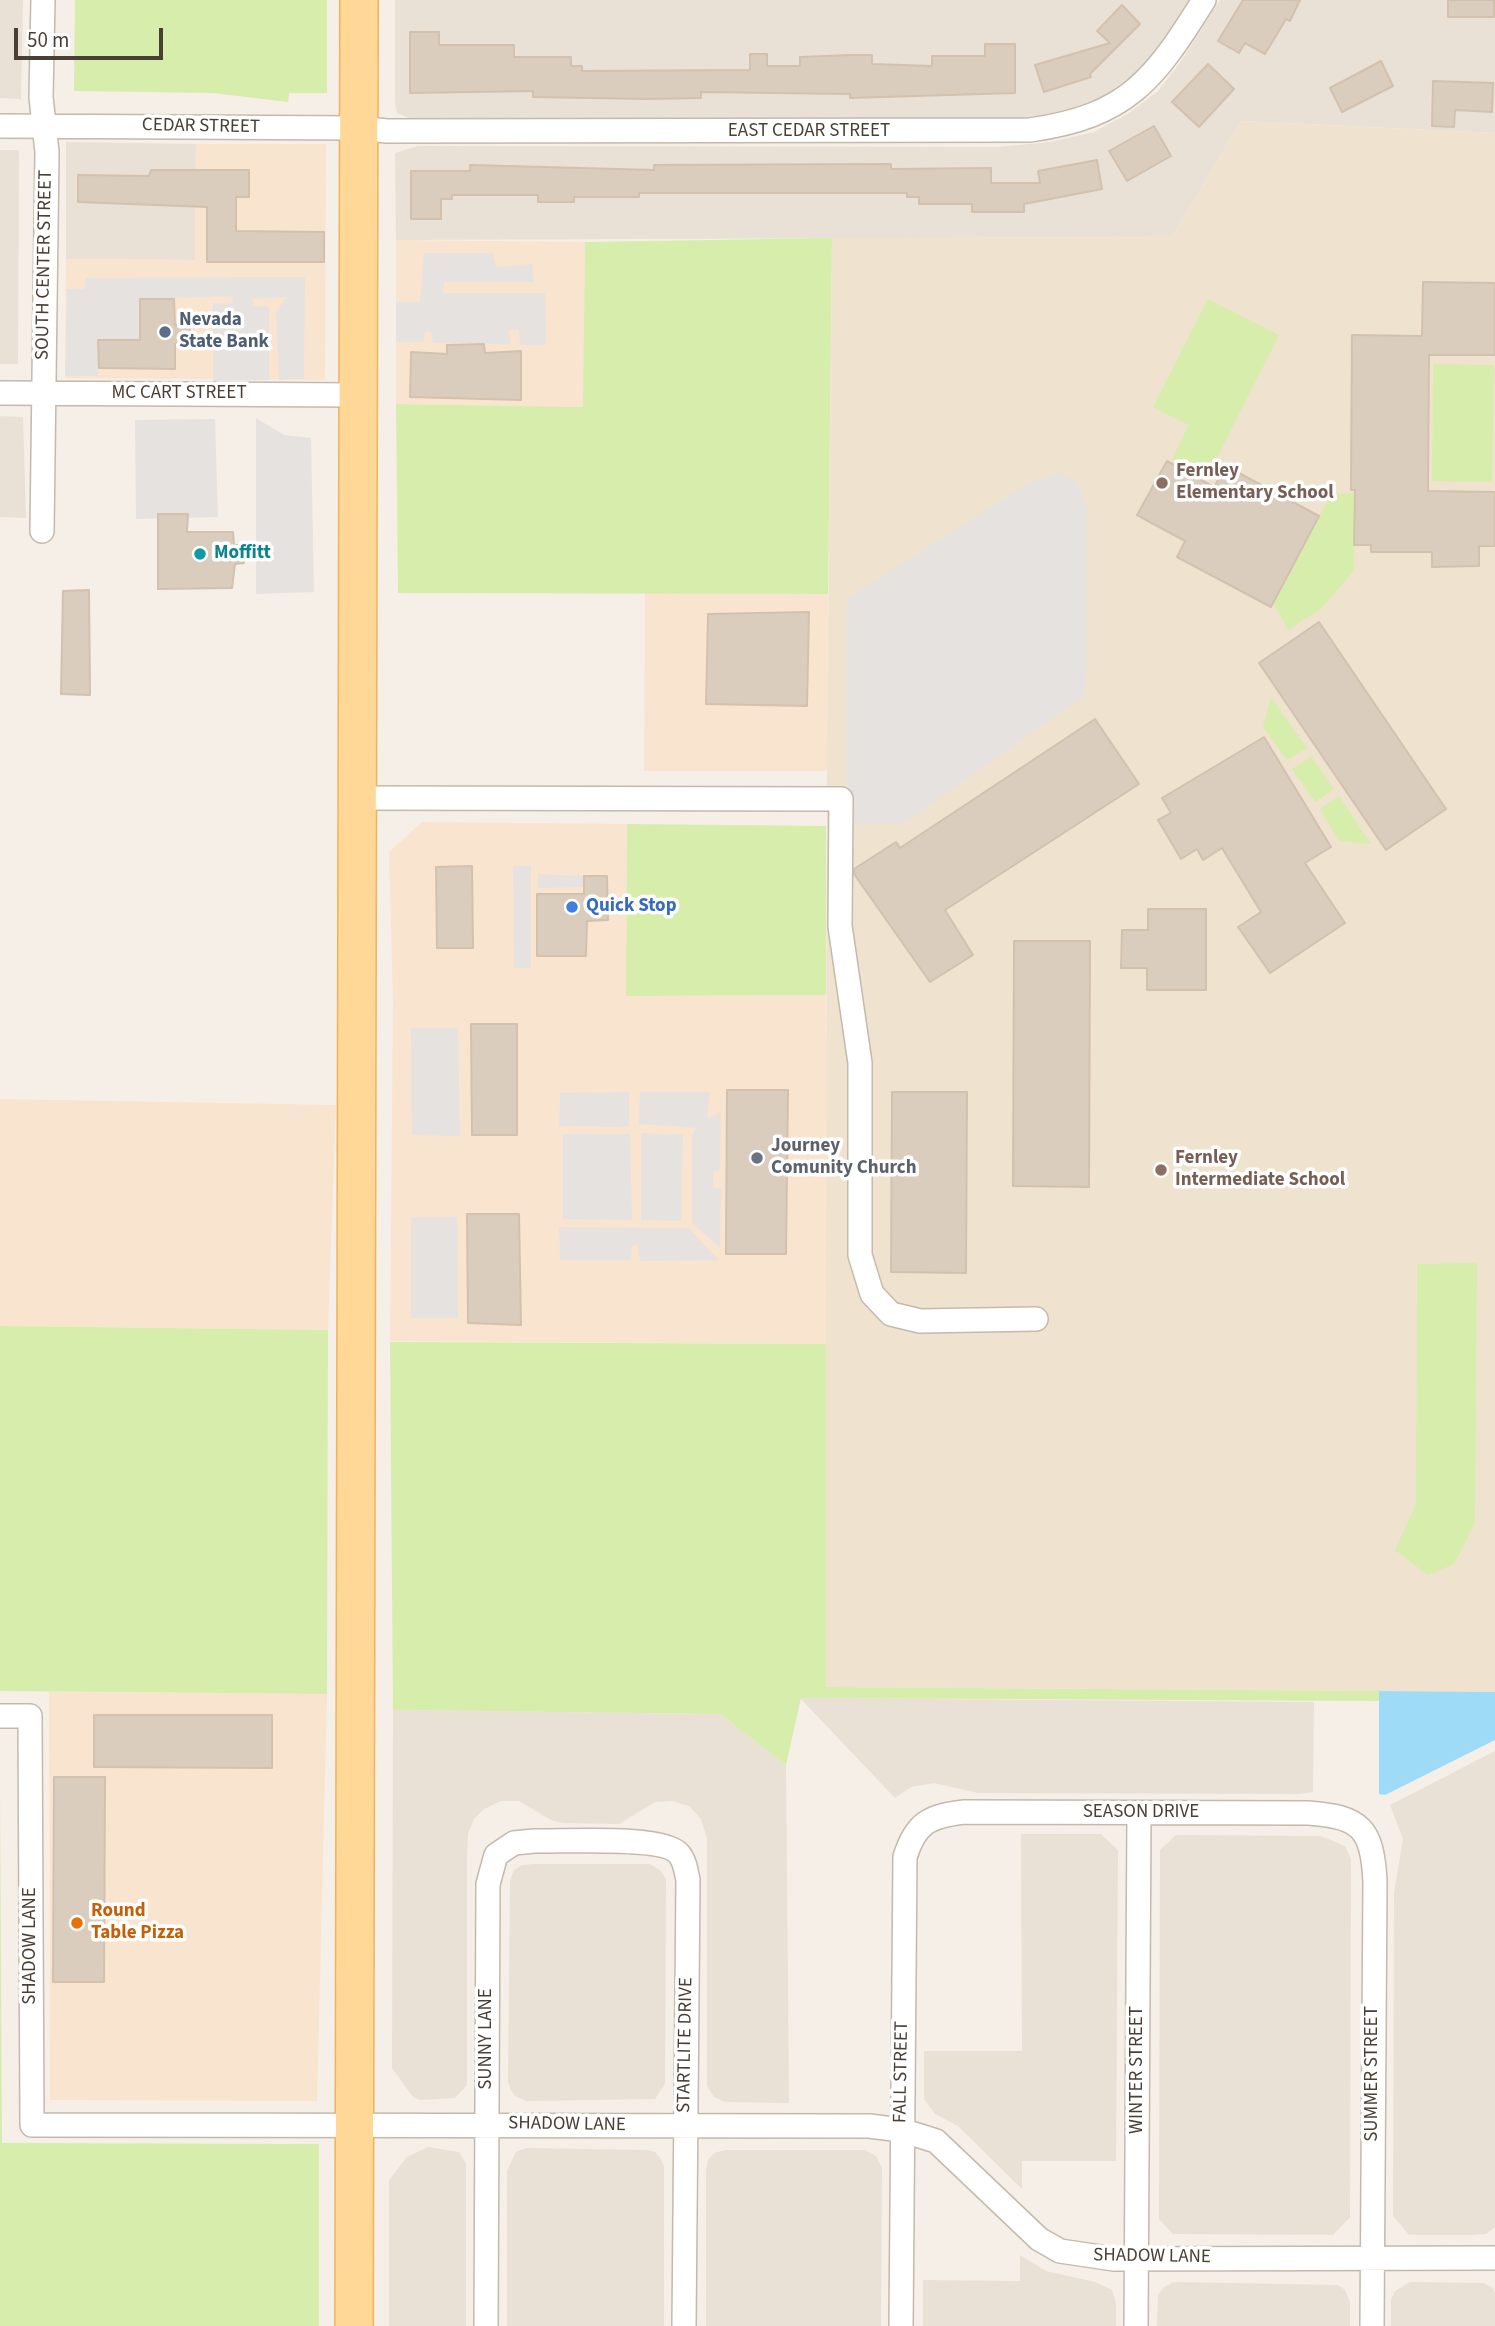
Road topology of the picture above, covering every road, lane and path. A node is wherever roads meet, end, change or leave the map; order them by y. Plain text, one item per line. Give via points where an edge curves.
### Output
1 (43, 0) edge
2 (359, 0) edge
3 (1205, 0) edge
4 (0, 125) edge
5 (45, 125) junction
6 (358, 128) junction
7 (0, 393) edge
8 (43, 393) junction
9 (357, 395) junction
10 (42, 531) dead end
11 (357, 798) junction
12 (1036, 1320) dead end
13 (0, 1716) edge
14 (1139, 1813) junction
15 (922, 1824) joint
16 (1360, 1825) joint
17 (594, 1842) joint
18 (355, 2123) junction
19 (487, 2124) junction
20 (685, 2126) junction
21 (901, 2130) junction
22 (1136, 2258) junction
23 (1372, 2258) junction
24 (1495, 2258) edge
25 (354, 2326) edge
26 (486, 2326) edge
27 (684, 2326) edge
28 (901, 2326) edge
29 (1136, 2326) edge
30 (1372, 2326) edge

1 - 5 street, SOUTH CENTER STREET via 41,97
2 - 6 main road
3 - 6 street, EAST CEDAR STREET via 1147,81 1124,101 1066,125 980,132
4 - 5 street, CEDAR STREET
5 - 6 street, CEDAR STREET
5 - 8 street, SOUTH CENTER STREET
6 - 9 main road
7 - 8 street, MC CART STREET
8 - 9 street, MC CART STREET
8 - 10 street, SOUTH CENTER STREET
9 - 11 main road
11 - 12 street via 841,799 840,926 860,1063 860,1255 872,1294 891,1314 920,1321
11 - 18 main road
13 - 18 street, SHADOW LANE via 30,1716 32,2125
14 - 15 street, SEASON DRIVE via 964,1812
14 - 16 street, SEASON DRIVE via 1308,1813 1344,1817
14 - 22 street, WINTER STREET
15 - 21 street, FALL STREET via 911,1837 903,1883
16 - 23 street, SUMMER STREET via 1373,1856 1375,1881
17 - 19 street, SUNNY LANE via 514,1843 496,1855 490,1867
17 - 20 street, STARTLITE DRIVE via 670,1847 685,1864
18 - 19 street, SHADOW LANE
18 - 25 main road
19 - 20 street, SHADOW LANE
19 - 26 street, SUNNY LANE
20 - 21 street, SHADOW LANE
20 - 27 street, STARTLITE DRIVE
21 - 22 street, SHADOW LANE via 925,2135 942,2146 1038,2239 1060,2251
21 - 28 street, FALL STREET
22 - 23 street, SHADOW LANE
22 - 29 street, WINTER STREET
23 - 24 street, SHADOW LANE
23 - 30 street, SUMMER STREET

